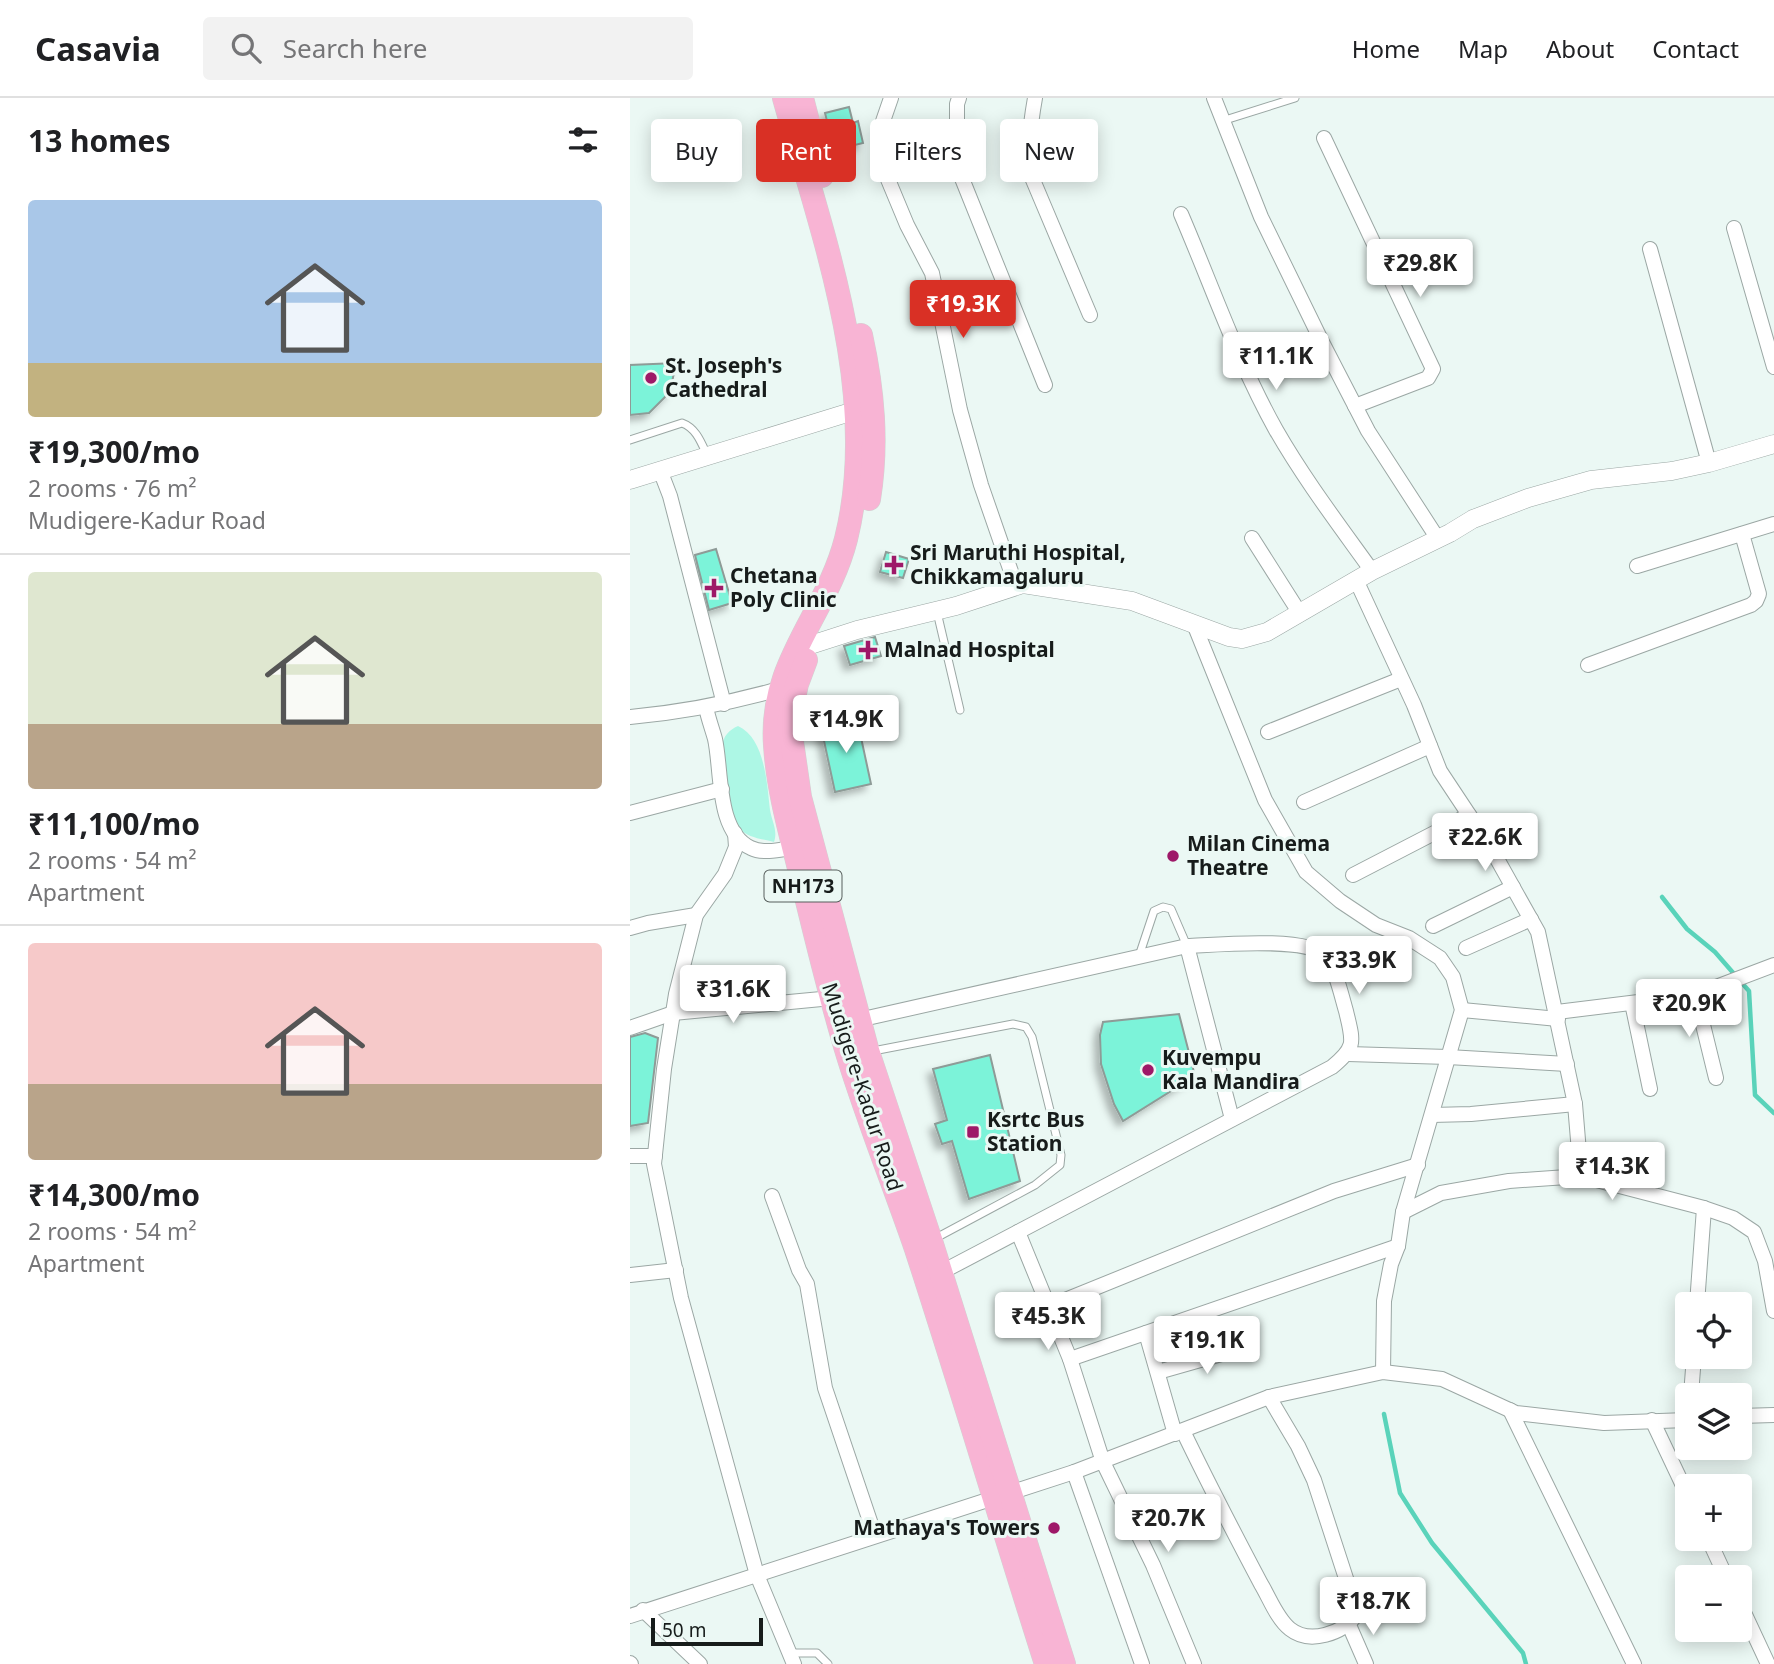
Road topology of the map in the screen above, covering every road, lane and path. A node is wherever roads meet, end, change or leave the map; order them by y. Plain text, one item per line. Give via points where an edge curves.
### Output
1 (785, 98) edge
2 (802, 98) edge
3 (891, 98) edge
4 (959, 98) edge
5 (1035, 98) edge
6 (1214, 98) edge
7 (1295, 98) edge
8 (1222, 122) junction
9 (1324, 138) dead end
10 (1181, 214) dead end
11 (1734, 228) dead end
12 (1650, 249) dead end
13 (1090, 315) dead end
14 (1774, 367) edge
15 (1045, 385) dead end
16 (1355, 406) junction
17 (857, 410) junction
18 (630, 440) edge
19 (1774, 443) edge
20 (708, 455) junction
21 (1709, 463) junction
22 (660, 470) junction
23 (630, 480) edge
24 (1774, 524) edge
25 (1742, 534) junction
26 (1252, 538) dead end
27 (1438, 539) junction
28 (1637, 566) dead end
29 (1372, 571) junction
30 (1357, 582) junction
31 (1016, 586) junction
32 (937, 611) junction
33 (1299, 612) junction
34 (1194, 624) junction
35 (803, 647) junction
36 (1588, 665) dead end
37 (1401, 678) junction
38 (788, 687) junction
39 (724, 704) junction
40 (706, 707) junction
41 (960, 710) dead end
42 (630, 717) edge
43 (1268, 732) dead end
44 (1430, 746) junction
45 (722, 789) junction
46 (1304, 802) dead end
47 (630, 813) edge
48 (1469, 814) junction
49 (735, 833) junction
50 (794, 847) junction
51 (1353, 875) dead end
52 (1513, 887) junction
53 (696, 915) junction
54 (1531, 919) junction
55 (1433, 926) dead end
56 (630, 928) edge
57 (1186, 946) junction
58 (1466, 948) dead end
59 (1139, 956) junction
60 (1774, 965) edge
61 (1695, 992) junction
62 (832, 998) junction
63 (1632, 1003) junction
64 (1462, 1010) junction
65 (673, 1013) junction
66 (1558, 1015) junction
67 (849, 1022) junction
68 (630, 1028) edge
69 (858, 1054) junction
70 (1348, 1054) junction
71 (1448, 1057) junction
72 (1567, 1064) junction
73 (1716, 1078) dead end
74 (1650, 1089) dead end
75 (1575, 1104) junction
76 (1432, 1115) junction
77 (1232, 1119) junction
78 (630, 1156) edge
79 (654, 1156) junction
80 (1418, 1166) junction
81 (1581, 1176) junction
82 (772, 1196) dead end
83 (1704, 1208) junction
84 (1403, 1212) junction
85 (1018, 1233) junction
86 (923, 1245) junction
87 (1398, 1246) junction
88 (676, 1270) junction
89 (630, 1275) edge
90 (933, 1277) junction
91 (1698, 1292) edge
92 (1048, 1307) junction
93 (1774, 1311) edge
94 (1146, 1333) junction
95 (1246, 1347) dead end
96 (1070, 1359) junction
97 (1158, 1372) junction
98 (1383, 1372) junction
99 (1269, 1397) junction
100 (1510, 1410) junction
101 (1774, 1415) edge
102 (1752, 1416) edge
103 (1652, 1420) junction
104 (1675, 1420) edge
105 (1179, 1432) junction
106 (1102, 1462) junction
107 (1074, 1472) junction
108 (1678, 1474) edge
109 (1001, 1496) junction
110 (875, 1536) junction
111 (757, 1575) junction
112 (633, 1613) edge
113 (1349, 1625) junction
114 (1752, 1630) edge
115 (792, 1659) edge
116 (700, 1664) edge
117 (828, 1664) edge
118 (1046, 1664) edge
119 (1064, 1664) edge
120 (1142, 1664) edge
121 (1194, 1664) edge
122 (1366, 1664) edge
123 (1634, 1664) edge
124 (1768, 1664) edge

1 - 17 highway, Mudigere-Kadur Road / NH173 via 842,314
2 - 35 highway, Mudigere-Kadur Road / NH173 via 852,290 871,379 874,425 866,520 840,590
3 - 31 street via 881,127 887,177 932,273 960,410
4 - 15 street via 957,166
5 - 13 street via 1029,161 1033,180
6 - 8 street
7 - 8 lane
8 - 16 street via 1261,217
9 - 16 street via 1433,369 1428,378
10 - 29 street via 1276,430
11 - 14 street
12 - 21 street
16 - 27 street
17 - 20 street
17 - 35 highway, Mudigere-Kadur Road / NH173 via 857,480 844,545
18 - 20 lane via 682,423 696,432
19 - 21 street
20 - 22 street
21 - 27 street via 1591,480 1473,519
22 - 23 street
22 - 39 street
24 - 25 street
25 - 28 street
25 - 36 street via 1759,594 1756,601
26 - 33 street
27 - 29 street
29 - 30 street
30 - 33 street
30 - 37 street
31 - 32 street
31 - 34 street via 1132,601
32 - 35 street
32 - 41 lane
33 - 34 street via 1267,632 1242,639
34 - 64 street via 1265,800 1306,872 1376,925 1409,938 1440,958 1453,977
35 - 38 highway, Mudigere-Kadur Road / NH173
37 - 43 street
37 - 44 street
38 - 39 street
38 - 50 highway, Mudigere-Kadur Road / NH173 via 774,716 775,747
38 - 67 highway, Mudigere-Kadur Road / NH173 via 796,774
39 - 40 street
40 - 42 street
40 - 45 street
44 - 46 street
44 - 48 street via 1440,771
45 - 47 street
45 - 49 street via 727,820
48 - 51 street
48 - 52 street
49 - 50 street via 751,849
49 - 53 street via 736,847 725,874
50 - 62 highway, Mudigere-Kadur Road / NH173
52 - 54 street
52 - 55 street
53 - 56 street
53 - 65 street
54 - 58 street
54 - 66 street
57 - 59 street
57 - 59 lane via 1171,909 1163,907 1154,911
57 - 70 street via 1281,944 1323,953 1345,1009 1352,1042
57 - 77 street
59 - 67 street
60 - 61 street
61 - 63 street
61 - 73 street
62 - 65 street
62 - 67 highway, Mudigere-Kadur Road / NH173
63 - 66 street
63 - 74 street
64 - 66 street
64 - 71 street
65 - 68 street
65 - 79 street
66 - 72 street
67 - 69 highway, Mudigere-Kadur Road / NH173
69 - 86 highway, Mudigere-Kadur Road / NH173
69 - 86 lane via 1013,1024 1026,1027 1032,1037 1062,1155 1060,1165 1035,1185
70 - 71 street
70 - 77 street via 1332,1067
71 - 72 street
71 - 76 street
72 - 75 street
75 - 76 street
75 - 81 street
76 - 80 street
77 - 85 street
78 - 79 street
79 - 88 street
80 - 84 street
80 - 92 street via 1334,1191
81 - 83 street
81 - 84 street via 1509,1181 1441,1193
82 - 110 street via 807,1284 825,1388
83 - 91 street
83 - 93 street via 1733,1218 1754,1233 1765,1261
84 - 87 street
85 - 90 street
85 - 92 street
86 - 90 highway, Mudigere-Kadur Road / NH173
87 - 94 street
87 - 98 street via 1384,1301
88 - 89 street
88 - 111 street
90 - 109 highway, Mudigere-Kadur Road / NH173
92 - 96 street
94 - 96 street
94 - 97 street
95 - 97 street
96 - 106 street
97 - 105 street
98 - 99 street
98 - 100 street via 1442,1379
99 - 105 street
99 - 113 street via 1314,1479 1354,1603 1356,1615
100 - 103 street via 1604,1423
100 - 123 street
101 - 102 street
103 - 104 street
103 - 108 street
105 - 106 street
105 - 113 street via 1289,1629 1314,1636
106 - 107 street
106 - 121 street via 1153,1565
107 - 109 street
107 - 120 street
109 - 110 street
109 - 118 highway, Mudigere-Kadur Road / NH173
109 - 119 highway, Mudigere-Kadur Road / NH173
110 - 111 street
111 - 112 street
111 - 115 street
112 - 116 street
113 - 122 street
114 - 124 street
115 - 117 lane via 817,1653

